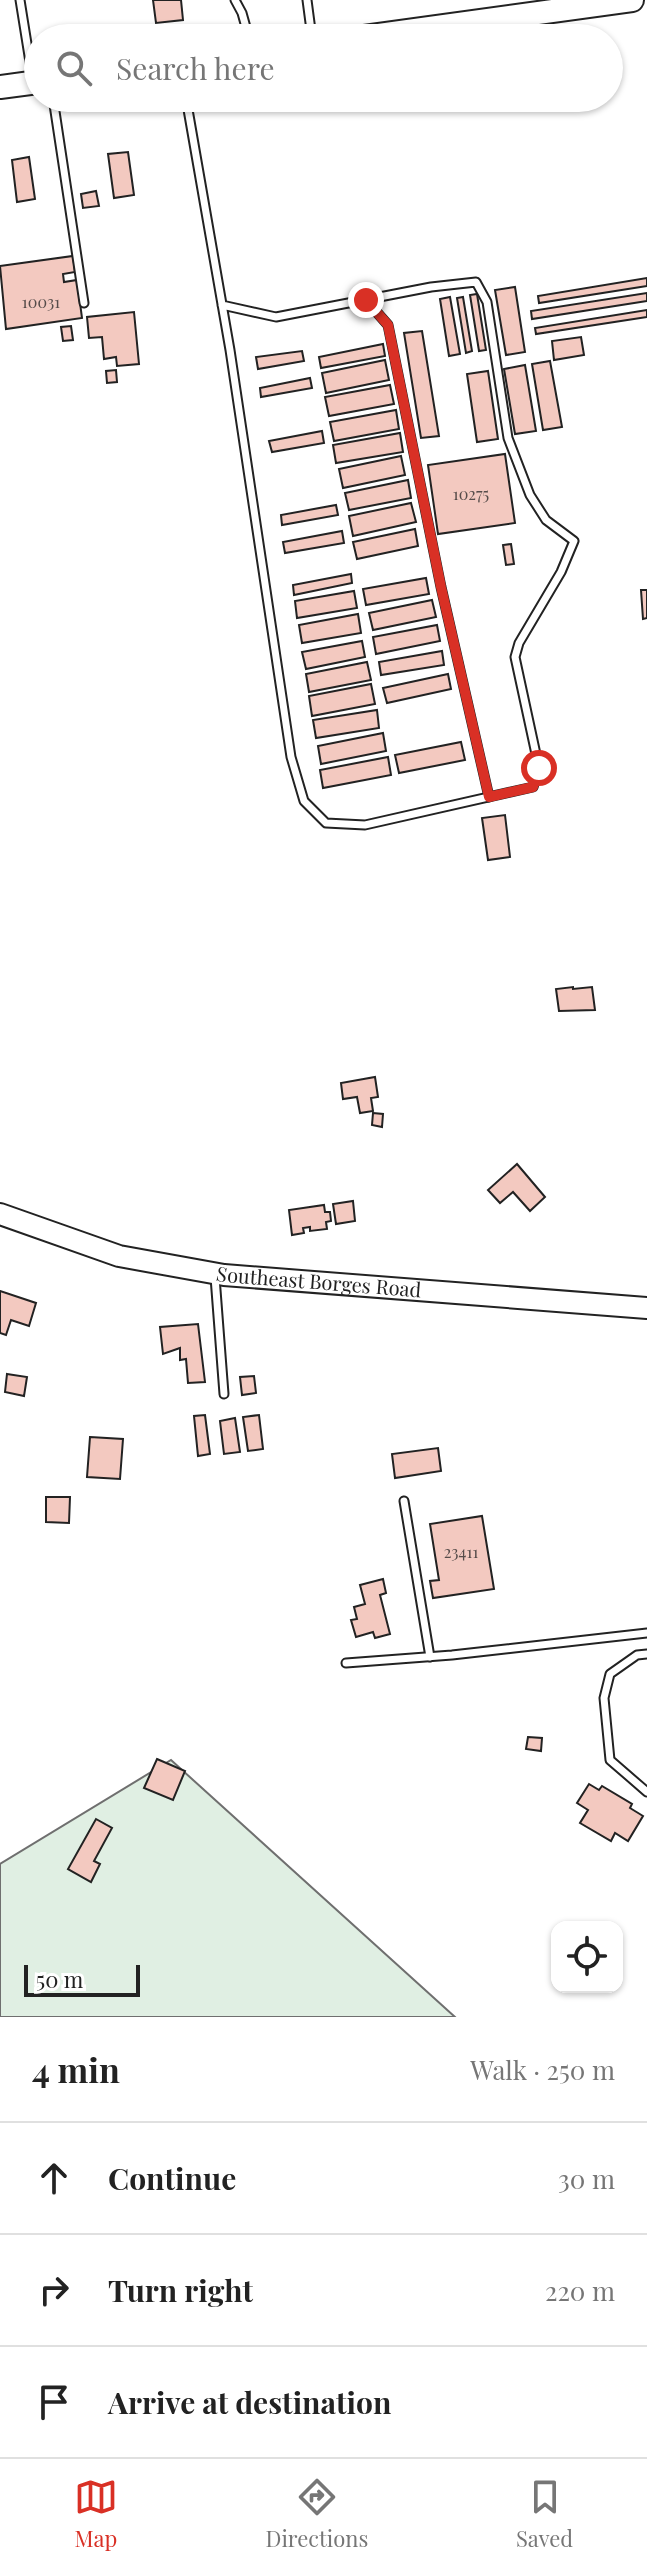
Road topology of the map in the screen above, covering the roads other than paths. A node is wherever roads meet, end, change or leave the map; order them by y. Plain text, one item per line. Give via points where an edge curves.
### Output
1 (20, 0) edge
2 (235, 0) edge
3 (307, 0) edge
4 (632, 0) edge
5 (25, 24) edge
6 (245, 24) edge
7 (310, 24) edge
8 (458, 24) edge
9 (24, 84) edge
10 (0, 87) edge
11 (55, 112) edge
12 (188, 112) edge
13 (366, 300) junction
14 (84, 303) dead end
15 (222, 305) junction
16 (489, 797) junction
17 (0, 1214) edge
18 (215, 1274) junction
19 (647, 1308) edge
20 (224, 1394) dead end
21 (404, 1501) dead end
22 (647, 1633) edge
23 (647, 1654) edge
24 (430, 1657) junction
25 (346, 1663) dead end
26 (647, 1792) edge

1 - 5 lane
2 - 6 lane
3 - 7 lane
4 - 8 main road
9 - 10 main road
11 - 14 lane
12 - 15 lane
13 - 15 lane via 276,317
13 - 16 lane via 388,325
13 - 16 lane via 476,282 487,302 508,438 530,495 546,520 574,541 515,657 539,768 533,787
15 - 16 lane via 291,757 304,801 326,823 365,825
17 - 18 street, Southeast Borges Road via 119,1256
18 - 19 street, Southeast Borges Road
18 - 20 lane
21 - 24 lane
22 - 24 lane
23 - 26 lane via 610,1674 604,1698 610,1760
24 - 25 lane

